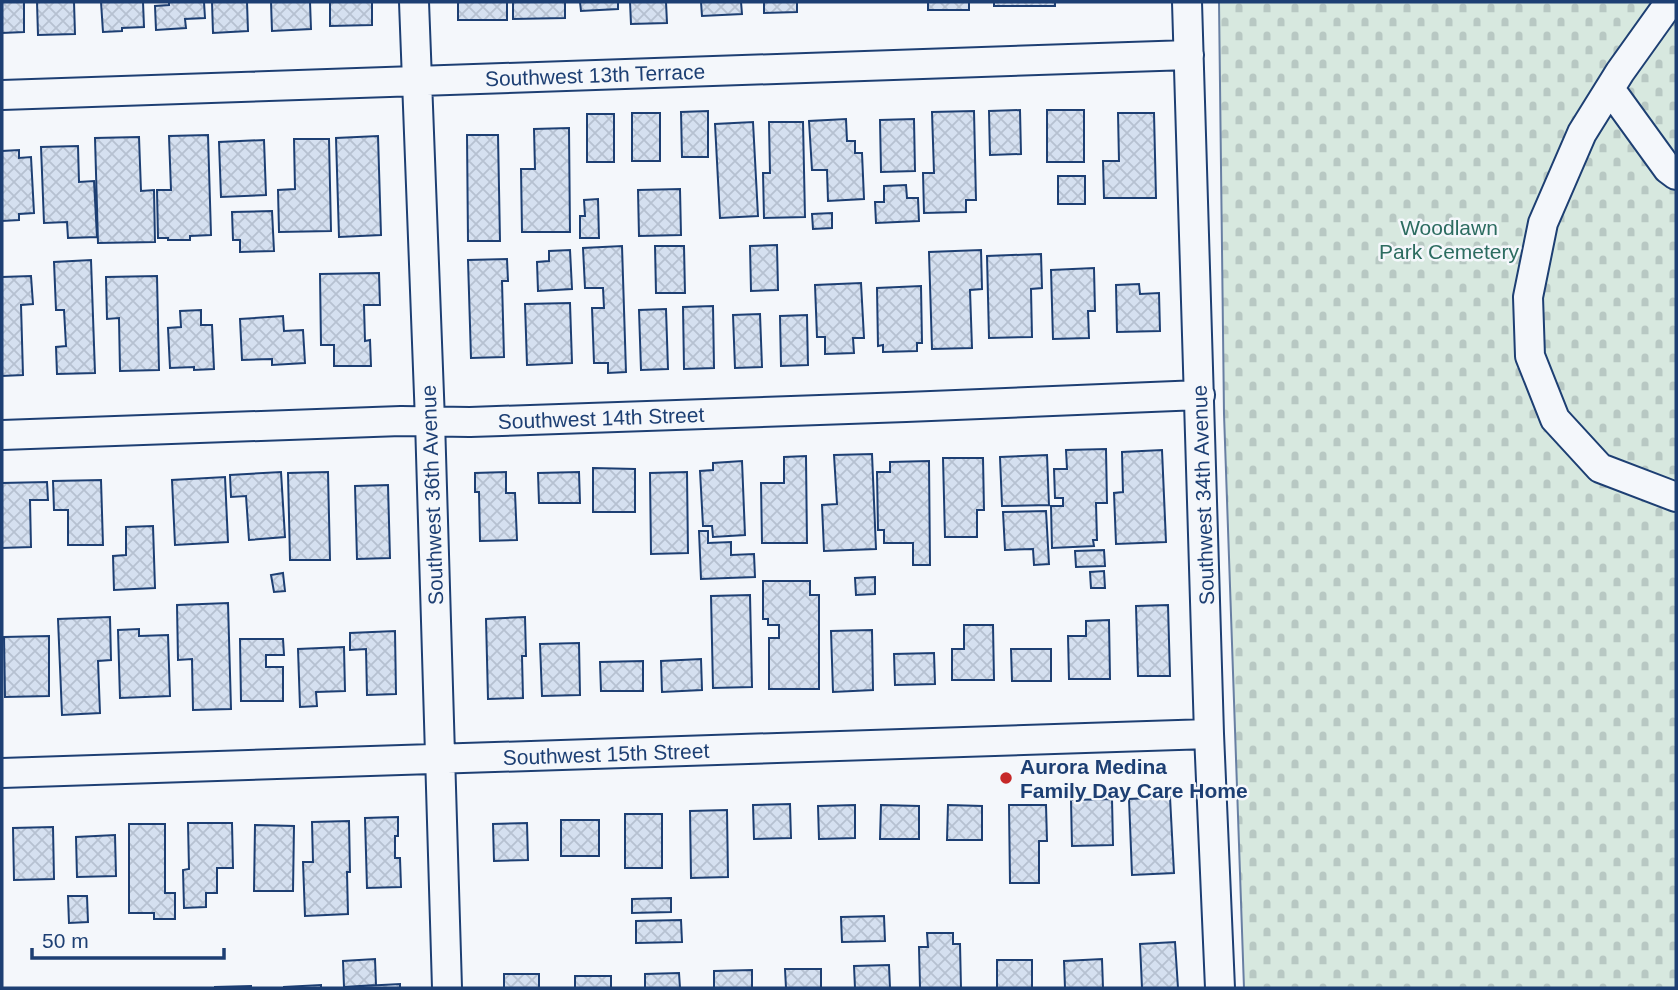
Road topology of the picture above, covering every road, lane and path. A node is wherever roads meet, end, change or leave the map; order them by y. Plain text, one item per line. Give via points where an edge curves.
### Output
1 (414, 2) edge
2 (1187, 2) edge
3 (1670, 2) edge
4 (1189, 55) junction
5 (417, 82) junction
6 (1609, 89) junction
7 (2, 95) edge
8 (1676, 175) edge
9 (1200, 395) junction
10 (430, 421) junction
11 (2, 435) edge
12 (1676, 497) edge
13 (1209, 734) junction
14 (440, 759) junction
15 (2, 773) edge
16 (447, 988) edge
17 (1220, 988) edge

1 - 5 street, Southwest 36th Avenue
2 - 4 street, Southwest 34th Avenue
3 - 6 street
4 - 5 street, Southwest 13th Terrace
4 - 9 street, Southwest 34th Avenue
5 - 7 street, Southwest 13th Terrace
5 - 10 street, Southwest 36th Avenue
6 - 8 street
6 - 12 street via 1582,133 1543,223 1528,297 1530,356 1555,419 1600,468
9 - 10 street, Southwest 14th Street
9 - 13 street, Southwest 34th Avenue
10 - 11 street, Southwest 14th Street
10 - 14 street, Southwest 36th Avenue
13 - 14 street, Southwest 15th Street
13 - 17 street, Southwest 34th Avenue
14 - 15 street, Southwest 15th Street
14 - 16 street, Southwest 36th Avenue

